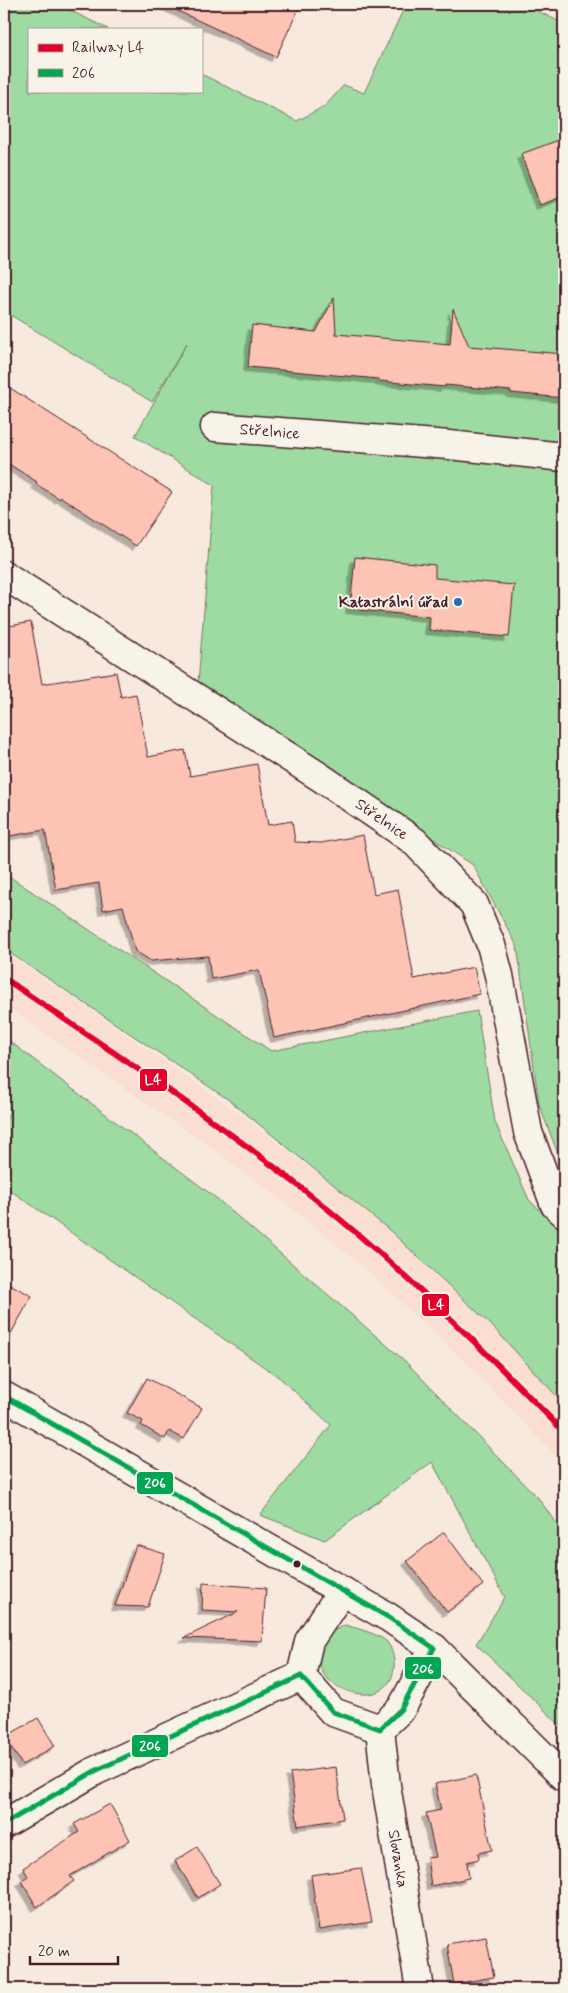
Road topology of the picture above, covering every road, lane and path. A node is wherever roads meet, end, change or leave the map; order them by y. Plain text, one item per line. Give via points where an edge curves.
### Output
1 (215, 427) dead end
2 (564, 457) edge
3 (4, 575) edge
4 (564, 1213) edge
5 (4, 1396) edge
6 (342, 1591) junction
7 (434, 1648) junction
8 (301, 1676) junction
9 (380, 1729) junction
10 (564, 1777) edge
11 (4, 1824) edge
12 (420, 1989) edge

1 - 2 street, Střelnice
3 - 4 street, Střelnice via 320,777 414,841 474,904 499,975 528,1132 555,1205
5 - 6 street
6 - 7 street
6 - 8 street via 309,1641
7 - 9 street via 400,1709
7 - 10 street
8 - 9 street via 333,1712
8 - 11 street via 95,1771
9 - 12 street, Slovanka via 386,1785

